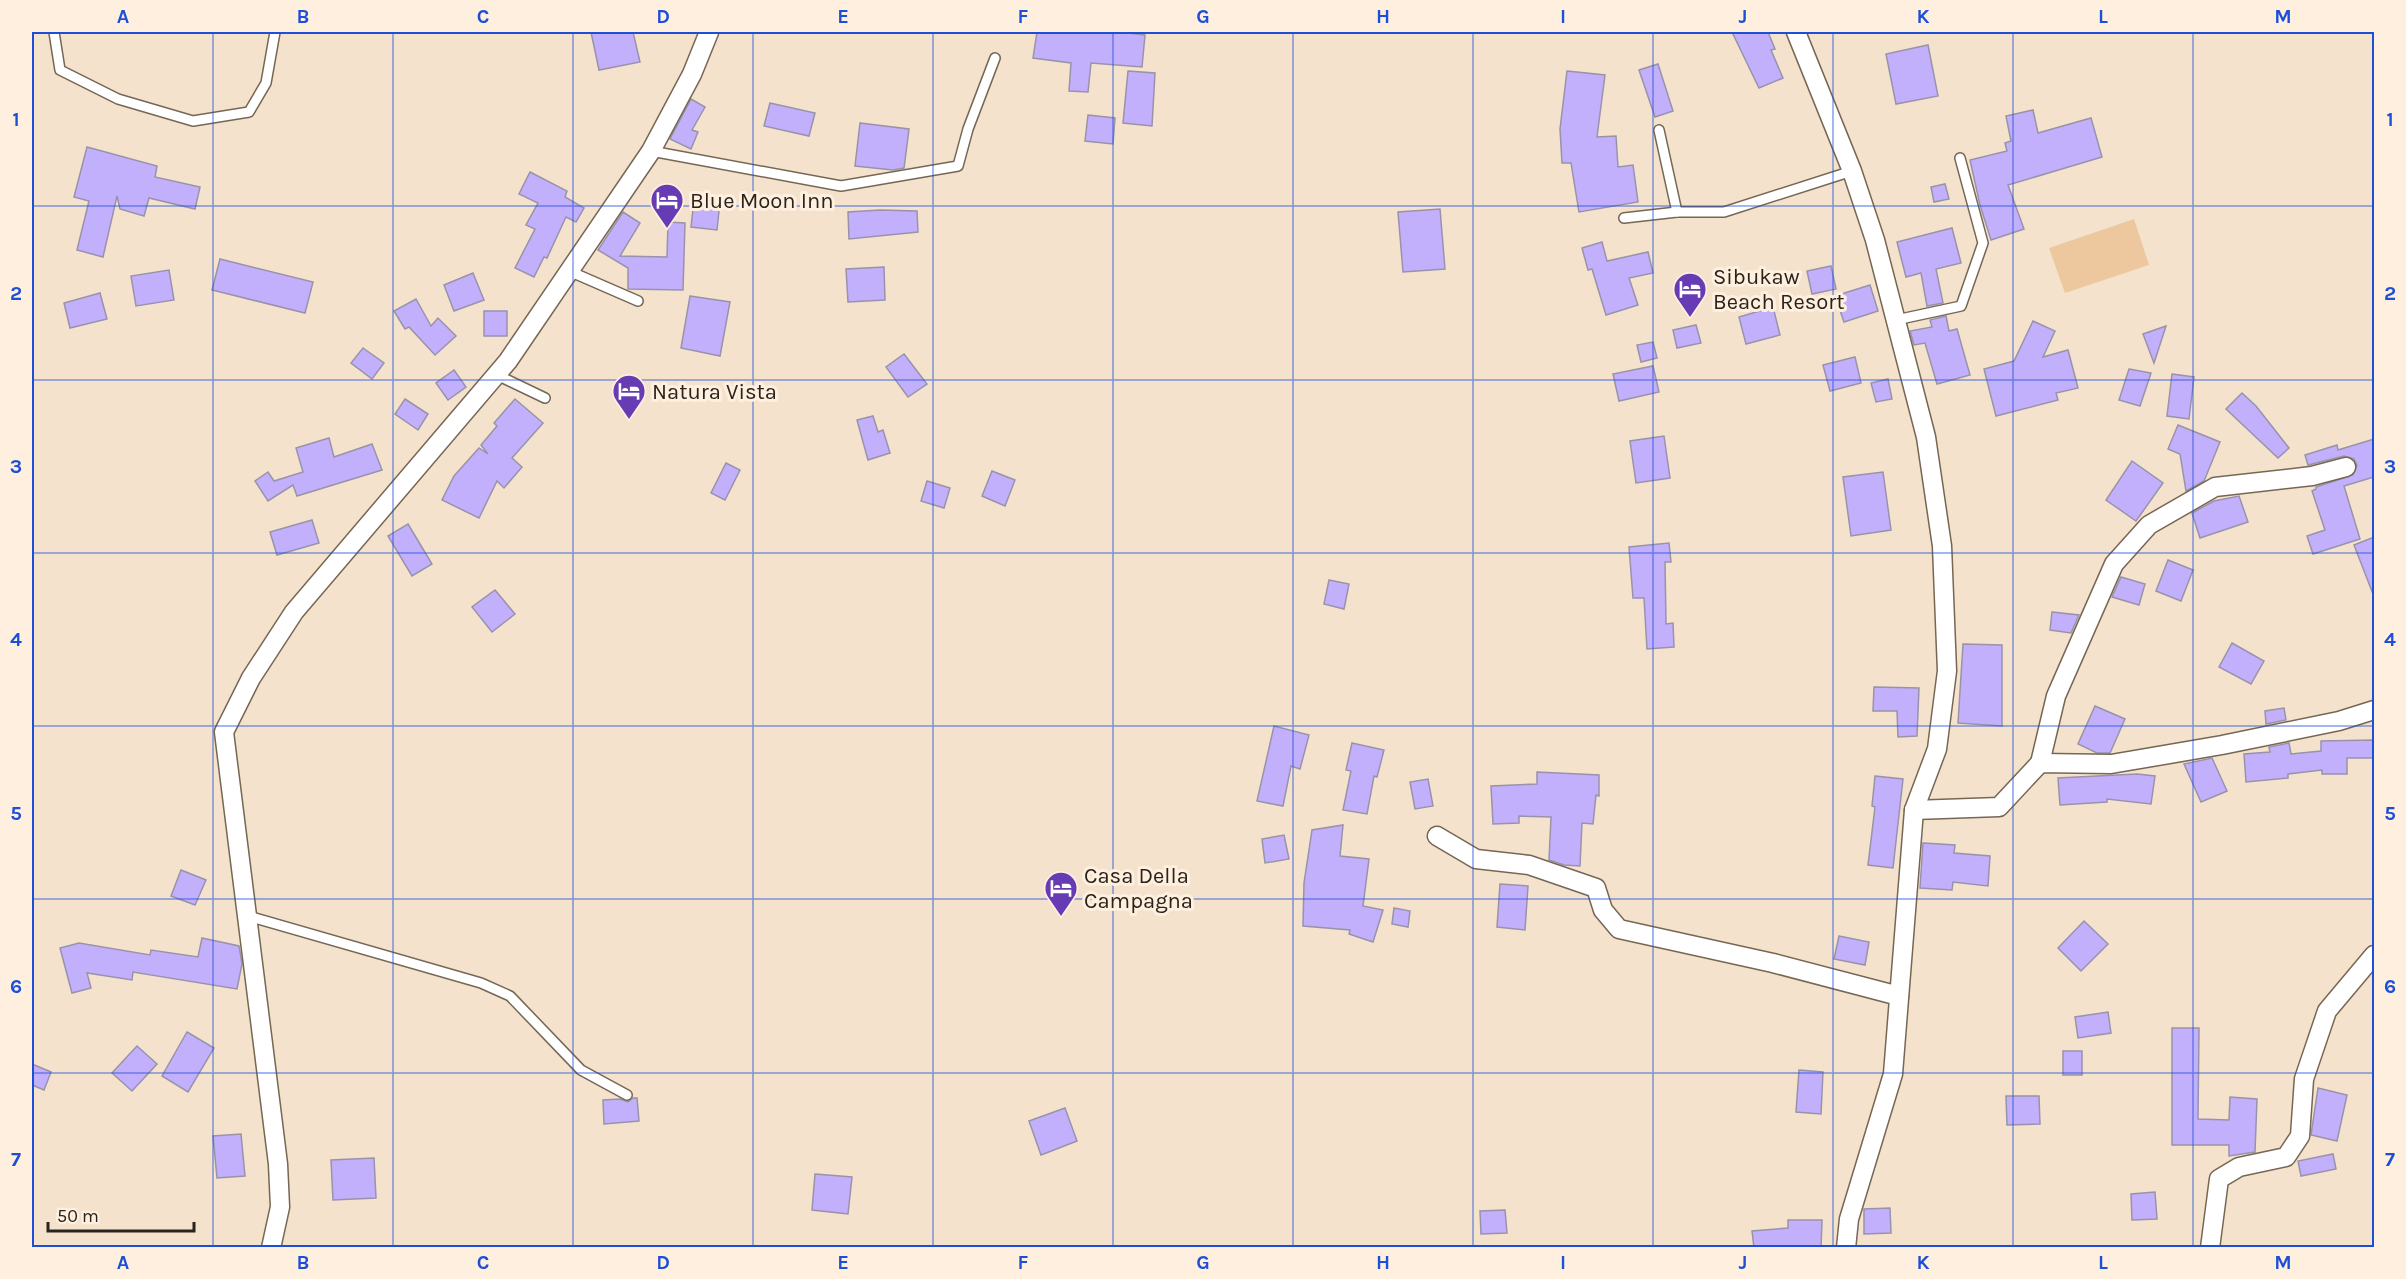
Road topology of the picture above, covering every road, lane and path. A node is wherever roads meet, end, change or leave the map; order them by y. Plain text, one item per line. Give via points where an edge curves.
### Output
1 (54, 32) edge
2 (275, 32) edge
3 (708, 32) edge
4 (1796, 32) edge
5 (995, 58) dead end
6 (1659, 130) dead end
7 (651, 151) junction
8 (1960, 158) dead end
9 (1852, 171) junction
10 (1677, 212) junction
11 (1624, 218) dead end
12 (569, 271) junction
13 (638, 301) dead end
14 (1896, 320) junction
15 (497, 375) junction
16 (545, 398) dead end
17 (2346, 468) dead end
18 (2374, 710) edge
19 (2040, 763) junction
20 (1914, 810) junction
21 (1437, 836) dead end
22 (248, 916) junction
23 (2374, 955) edge
24 (1899, 996) junction
25 (627, 1095) dead end
26 (271, 1248) edge
27 (1846, 1248) edge
28 (2210, 1248) edge

1 - 2 lane via 60,70 118,99 193,121 249,112 266,83
3 - 7 street via 692,74
4 - 9 street
5 - 7 lane via 958,166 841,186
6 - 10 lane
7 - 12 street
8 - 14 lane via 1983,243 1961,306
9 - 10 lane via 1724,212
9 - 14 street
10 - 11 lane
12 - 13 lane
12 - 15 street
14 - 20 street via 1926,437 1942,546 1947,671 1937,749
15 - 16 lane
15 - 22 street via 294,612 250,678 224,732
17 - 19 street via 2312,476 2215,487 2149,525 2114,564 2056,696
18 - 19 street via 2339,721 2111,764
19 - 20 street via 1999,807
20 - 24 street
21 - 24 street via 1476,859 1529,865 1596,888 1603,910 1619,929
22 - 25 lane via 482,983 510,996 581,1070
22 - 26 street via 278,1164 280,1207
23 - 28 street via 2327,1011 2304,1079 2300,1137 2286,1157 2239,1167 2219,1179
24 - 27 street via 1893,1074 1849,1219

